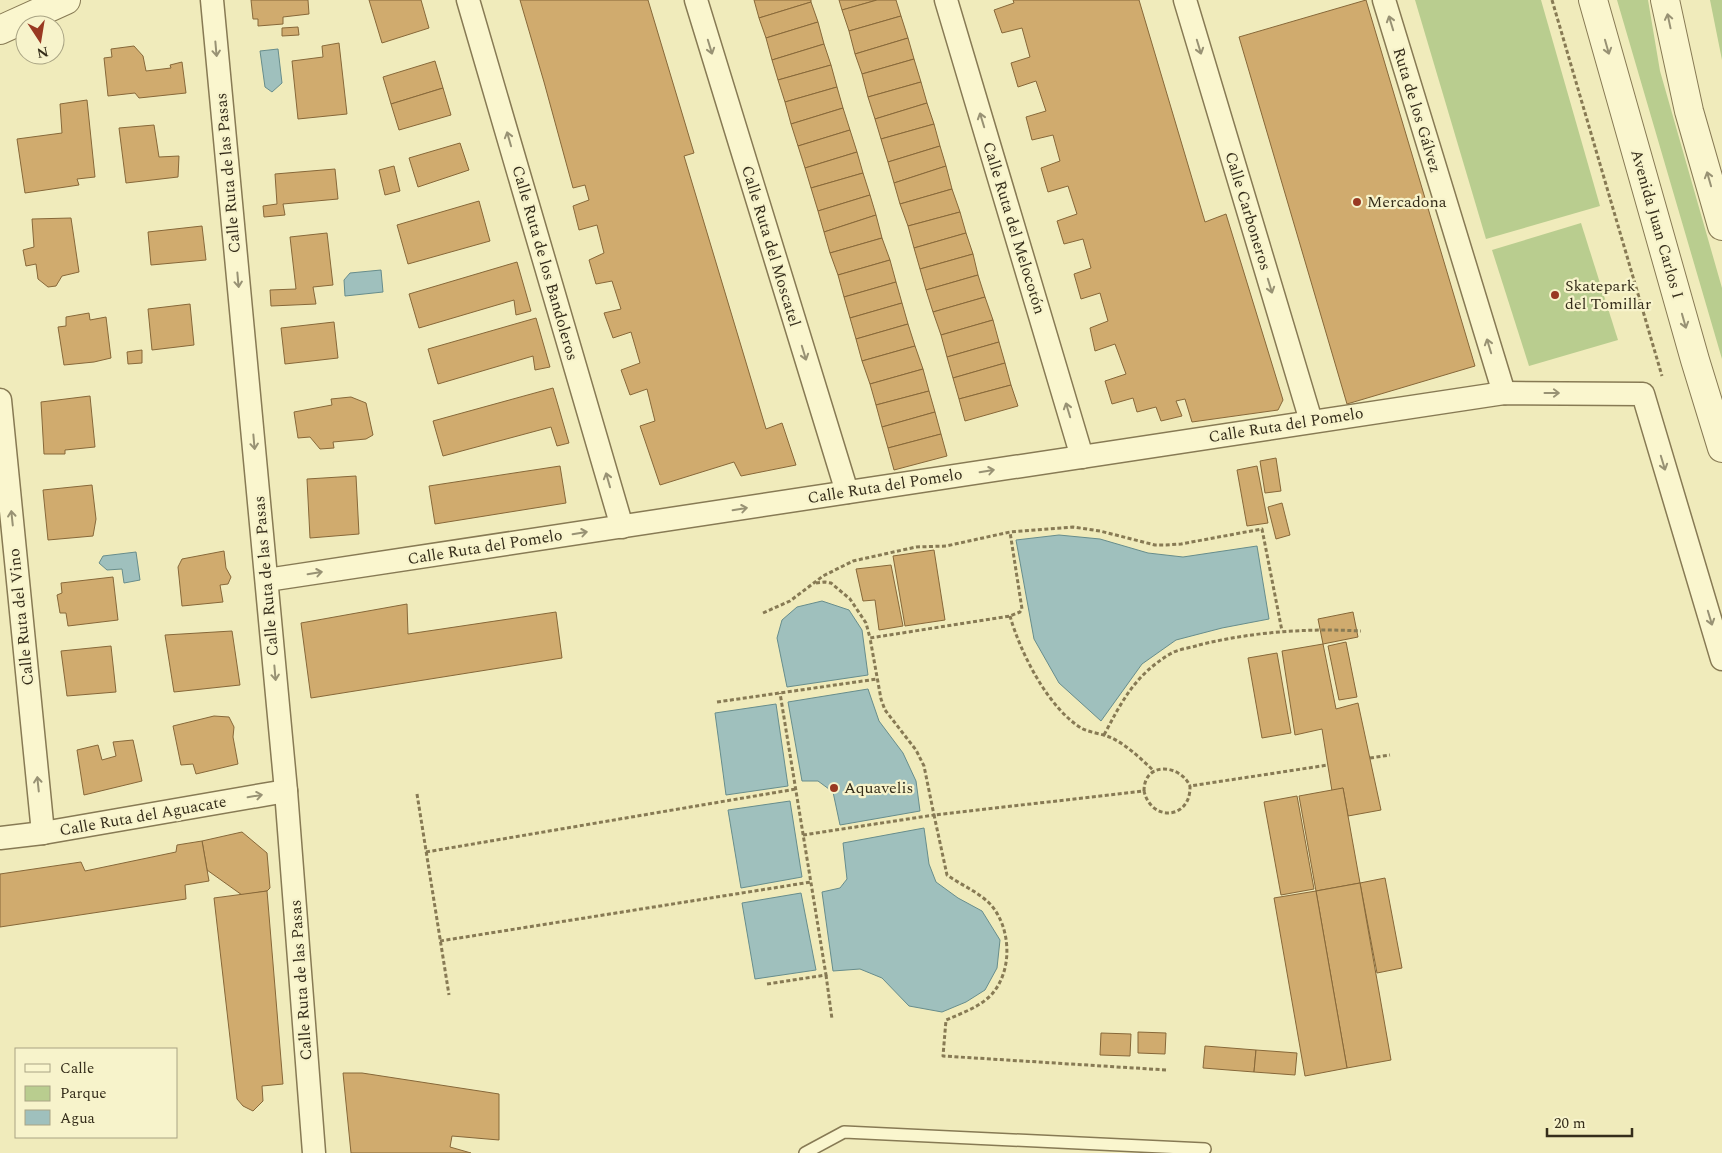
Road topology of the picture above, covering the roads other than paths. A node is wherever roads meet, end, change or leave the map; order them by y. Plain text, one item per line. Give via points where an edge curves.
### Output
1 (66, 0) edge
2 (212, 0) edge
3 (468, 0) edge
4 (696, 0) edge
5 (946, 0) edge
6 (1185, 0) edge
7 (1384, 0) edge
8 (1593, 0) edge
9 (1665, 0) edge
10 (0, 30) edge
11 (1722, 226) edge
12 (1504, 393) junction
13 (0, 400) edge
14 (1311, 421) junction
15 (1722, 448) edge
16 (1082, 457) junction
17 (847, 492) junction
18 (622, 527) junction
19 (267, 580) junction
20 (1722, 659) edge
21 (286, 791) junction
22 (43, 833) junction
23 (0, 838) edge
24 (1206, 1149) dead end
25 (314, 1153) edge
26 (805, 1153) edge

1 - 10 street
2 -> 19 street, Calle Ruta de las Pasas
18 -> 3 street, Calle Ruta de los Bandoleros
4 -> 17 street, Calle Ruta del Moscatel
16 -> 5 street, Calle Ruta del Melocotón
6 -> 14 street, Calle Carboneros
12 -> 7 street, Ruta de los Gálvez
8 -> 15 street, Avenida Juan Carlos I
11 -> 9 street via 1689,111
12 - 14 street, Calle Ruta del Pomelo
12 -> 20 street, Calle Ruta del Pomelo via 1643,394
22 -> 13 street, Calle Ruta del Vino
14 - 16 street, Calle Ruta del Pomelo
17 -> 16 street, Calle Ruta del Pomelo
18 -> 17 street, Calle Ruta del Pomelo
19 -> 18 street, Calle Ruta del Pomelo
19 -> 21 street, Calle Ruta de las Pasas
22 -> 21 street, Calle Ruta del Aguacate
21 - 25 street, Calle Ruta de las Pasas
22 - 23 street, Calle Ruta del Aguacate
24 - 26 lane via 844,1132

